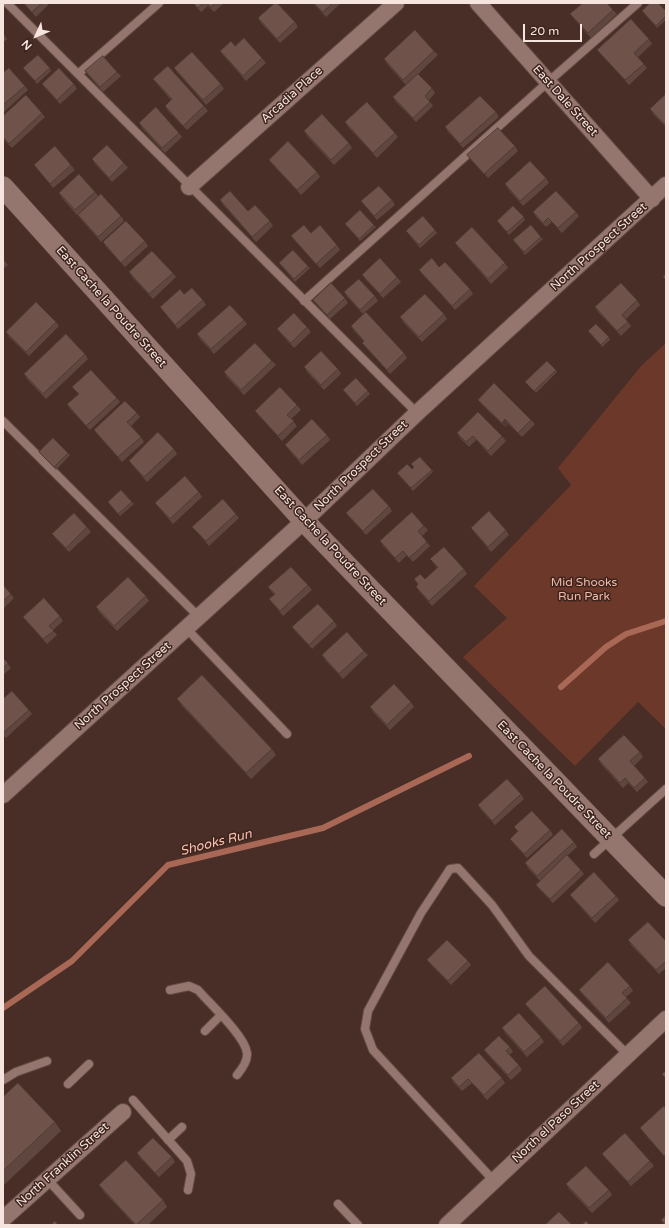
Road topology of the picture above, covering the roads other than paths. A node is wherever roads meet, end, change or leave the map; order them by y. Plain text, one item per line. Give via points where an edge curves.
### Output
1 (7, 3) edge
2 (159, 3) edge
3 (396, 3) edge
4 (478, 3) edge
5 (638, 3) edge
6 (78, 74) junction
7 (548, 82) junction
8 (3, 187) edge
9 (189, 187) junction
10 (661, 193) edge
11 (304, 301) junction
12 (417, 413) junction
13 (3, 421) edge
14 (304, 521) junction
15 (199, 617) junction
16 (186, 628) junction
17 (287, 734) dead end
18 (666, 788) edge
19 (3, 796) edge
20 (611, 839) junction
21 (594, 854) dead end
22 (666, 896) edge
23 (170, 990) dead end
24 (220, 1015) junction
25 (666, 1019) edge
26 (205, 1031) dead end
27 (628, 1055) junction
28 (47, 1060) dead end
29 (89, 1064) dead end
30 (237, 1075) dead end
31 (3, 1080) edge
32 (68, 1084) dead end
33 (133, 1100) dead end
34 (123, 1112) dead end
35 (182, 1127) dead end
36 (168, 1140) junction
37 (46, 1179) junction
38 (494, 1181) junction
39 (188, 1190) dead end
40 (338, 1204) dead end
41 (80, 1215) dead end
42 (3, 1219) edge
43 (356, 1224) edge
44 (447, 1225) edge

1 - 6 lane
2 - 6 lane
3 - 9 street, Arcadia Place
4 - 7 street, East Dale Street
5 - 7 lane
6 - 9 lane
7 - 10 street, East Dale Street
7 - 11 lane
8 - 14 street, East Cache la Poudre Street
9 - 11 lane
10 - 12 street, North Prospect Street
11 - 12 lane
12 - 14 street, North Prospect Street
13 - 15 lane
14 - 15 street, North Prospect Street
14 - 20 street, East Cache la Poudre Street
15 - 16 street, North Prospect Street
16 - 17 lane
16 - 19 street, North Prospect Street
18 - 20 lane
20 - 21 lane
20 - 22 street, East Cache la Poudre Street
23 - 24 lane via 189,986 198,990
24 - 26 lane
24 - 30 lane via 243,1040 247,1054 244,1066
25 - 27 street, North el Paso Street
27 - 38 street, North el Paso Street
27 - 38 lane via 529,956 492,905 458,868 450,869 421,913 368,1011 365,1030 373,1050
28 - 31 lane
29 - 32 lane
33 - 36 lane
34 - 37 street, North Franklin Street
35 - 36 lane
36 - 39 lane via 187,1161 191,1174
37 - 41 lane
37 - 42 street, North Franklin Street
38 - 44 street, North el Paso Street
40 - 43 lane

